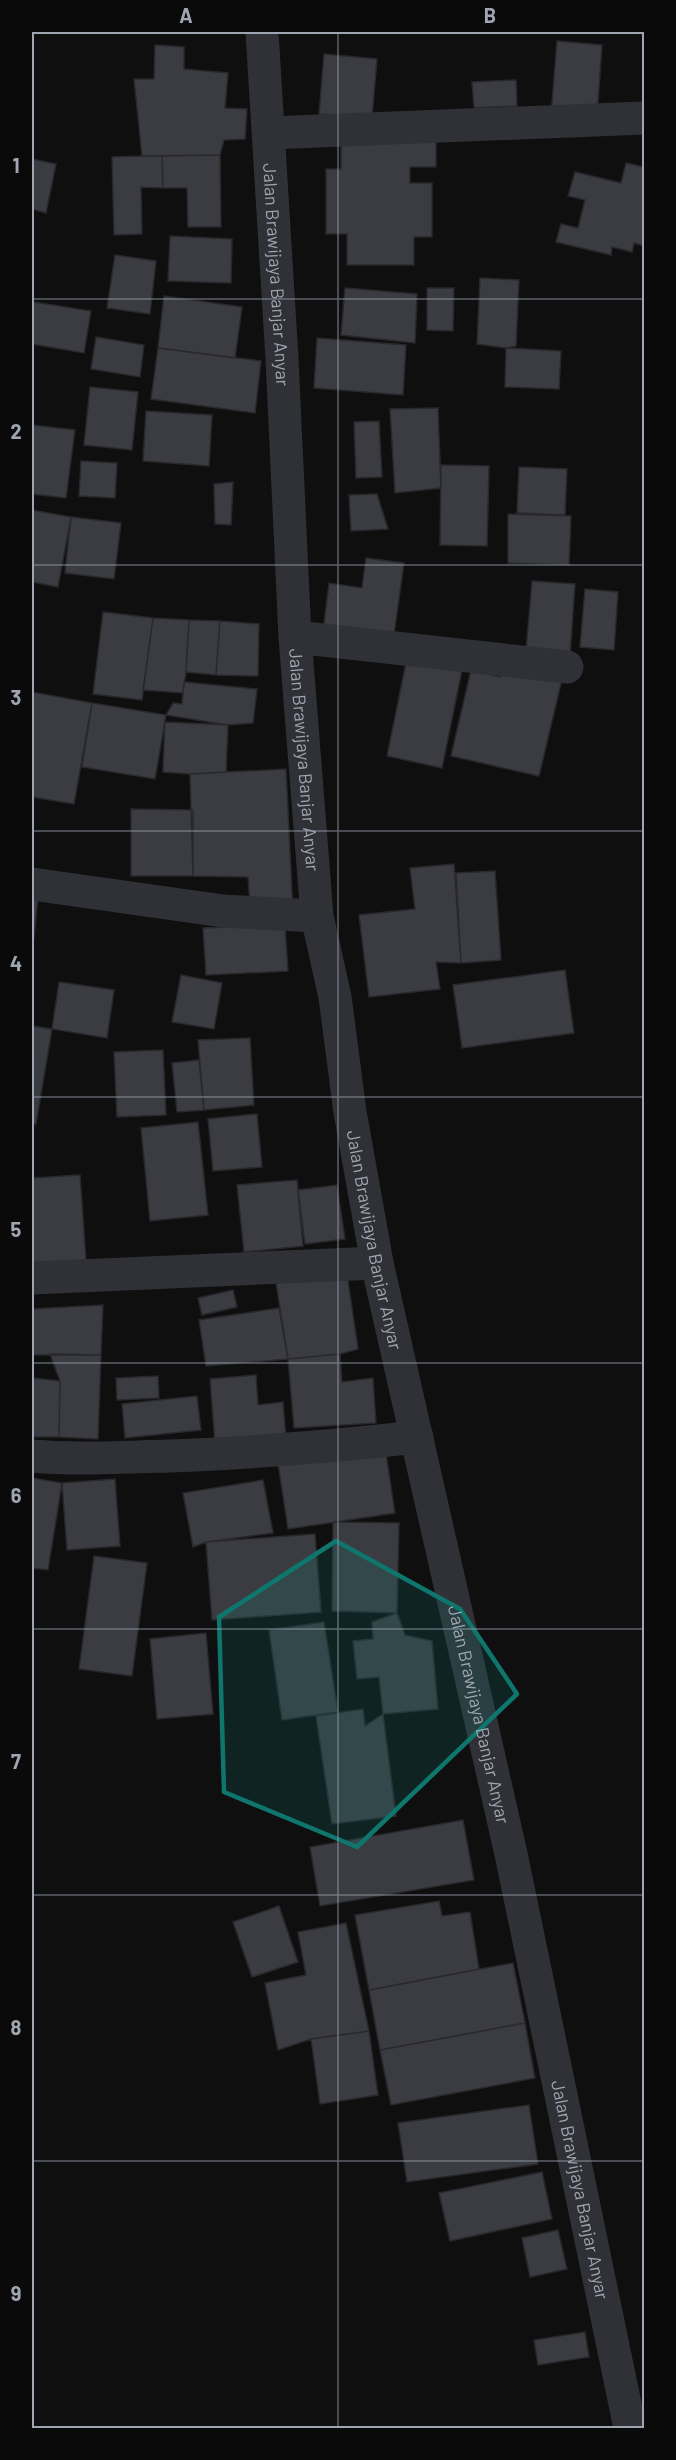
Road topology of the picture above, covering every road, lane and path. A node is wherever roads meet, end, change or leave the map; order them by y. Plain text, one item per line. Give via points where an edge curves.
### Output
1 (261, 32) edge
2 (645, 118) edge
3 (269, 133) junction
4 (295, 637) junction
5 (567, 667) dead end
6 (32, 884) edge
7 (317, 916) junction
8 (377, 1263) junction
9 (32, 1278) edge
10 (417, 1437) junction
11 (32, 1456) edge
12 (630, 2428) edge

1 - 3 street, Jalan Brawijaya Banjar Anyar
2 - 3 street
3 - 4 street, Jalan Brawijaya Banjar Anyar
4 - 5 street
4 - 7 street, Jalan Brawijaya Banjar Anyar
6 - 7 street via 223,911
7 - 8 street, Jalan Brawijaya Banjar Anyar via 335,997 350,1112
8 - 9 street
8 - 10 street, Jalan Brawijaya Banjar Anyar
10 - 11 street via 207,1454 73,1459
10 - 12 street, Jalan Brawijaya Banjar Anyar via 511,1854

